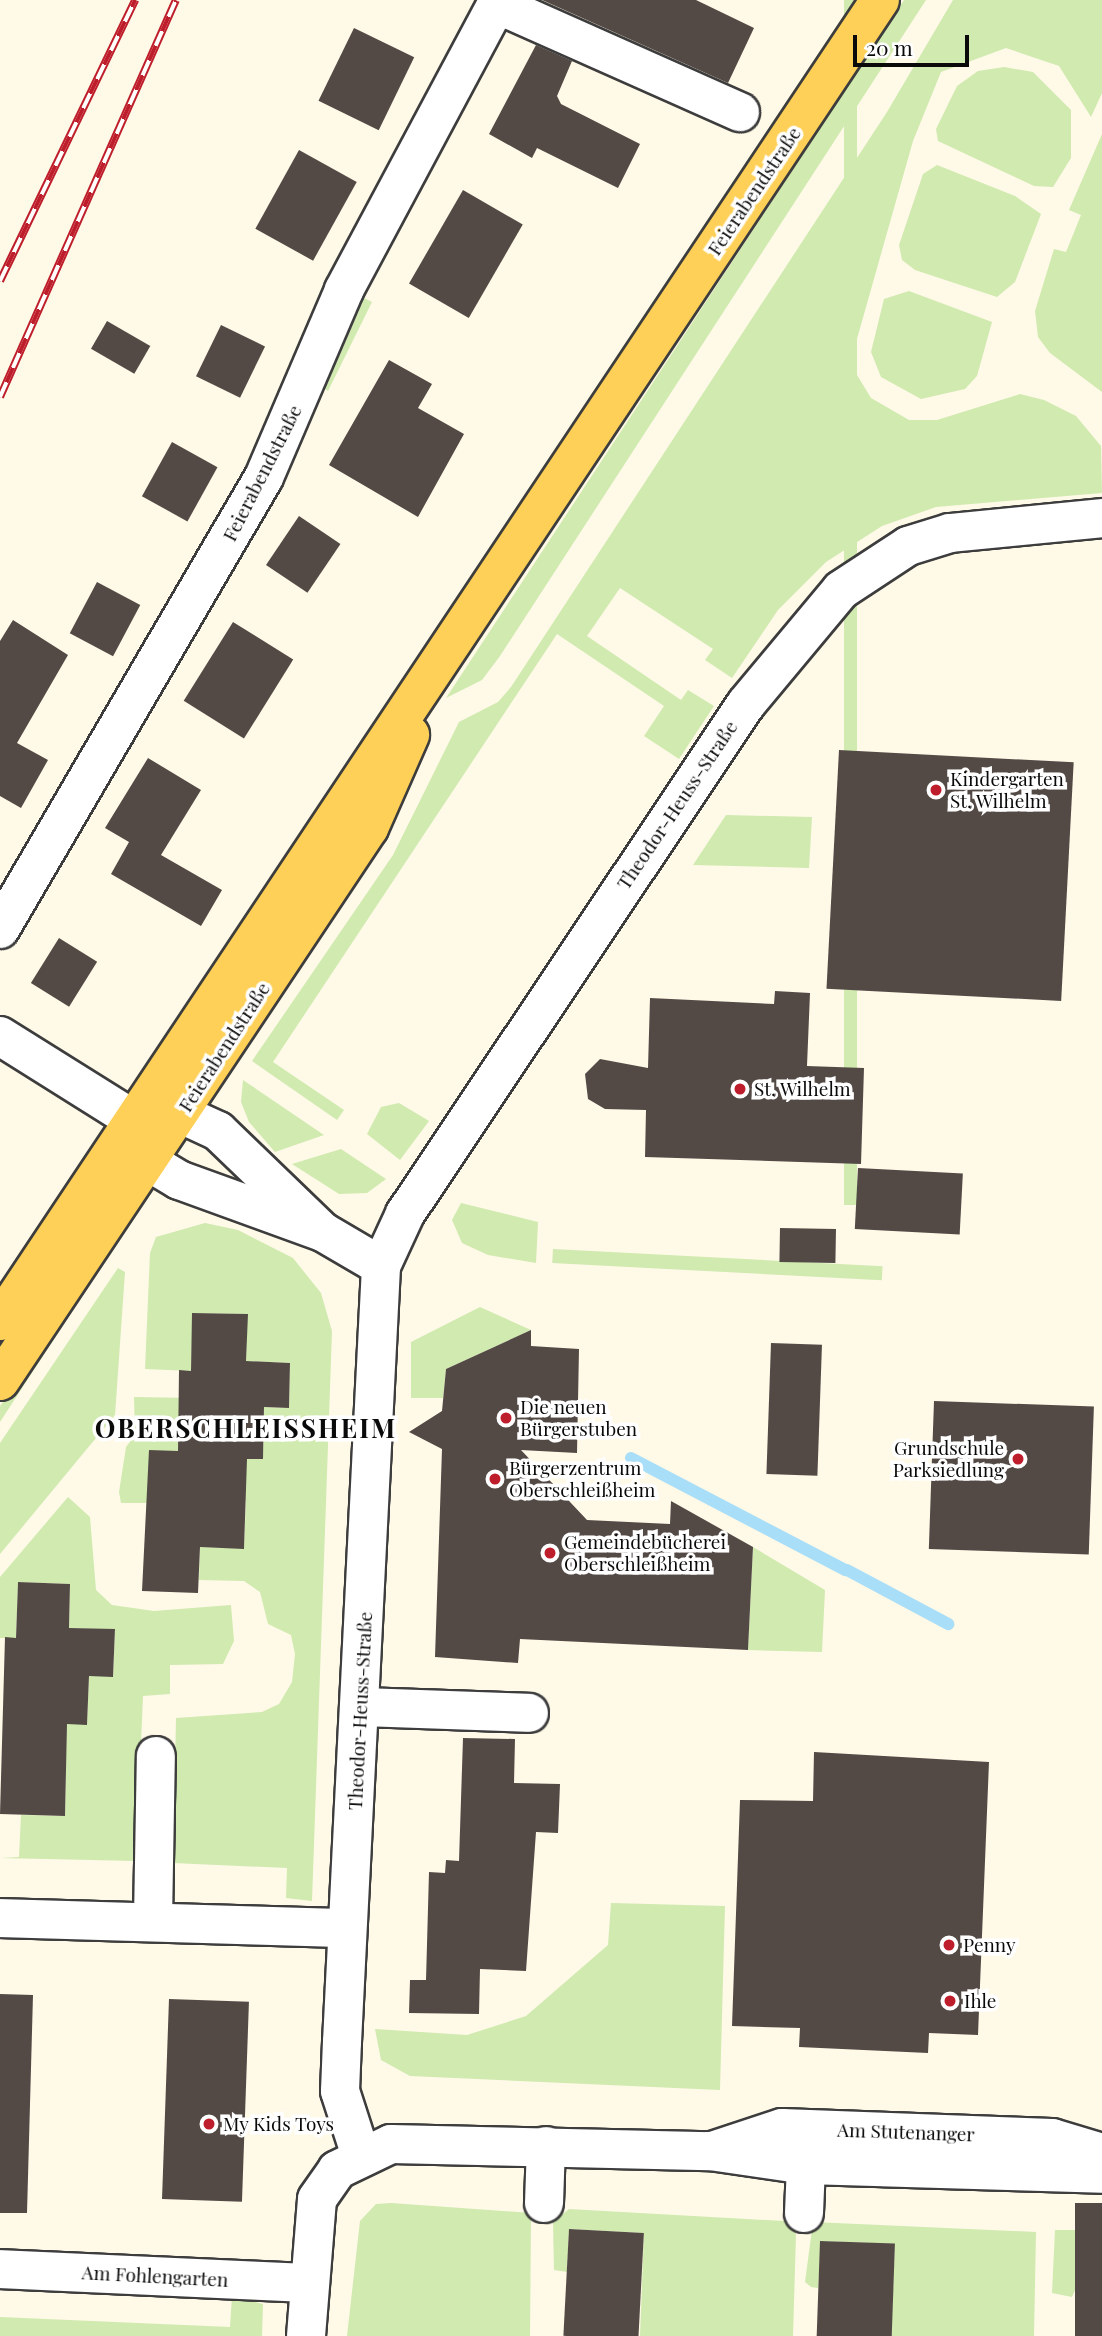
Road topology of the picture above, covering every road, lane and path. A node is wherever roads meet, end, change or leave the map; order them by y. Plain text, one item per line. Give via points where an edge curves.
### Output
1 (880, 0) edge
2 (498, 2) edge
3 (740, 112) dead end
4 (1102, 518) edge
5 (442, 663) junction
6 (0, 929) edge
7 (4, 1043) edge
8 (181, 1114) junction
9 (134, 1120) junction
10 (149, 1162) junction
11 (323, 1232) junction
12 (382, 1266) junction
13 (0, 1321) edge
14 (0, 1381) edge
15 (360, 1707) junction
16 (529, 1713) dead end
17 (156, 1756) dead end
18 (0, 1918) edge
19 (153, 1920) junction
20 (347, 1928) junction
21 (546, 2146) junction
22 (710, 2151) junction
23 (1102, 2153) edge
24 (360, 2154) junction
25 (806, 2165) junction
26 (1102, 2174) edge
27 (544, 2203) dead end
28 (804, 2213) dead end
29 (0, 2269) edge
30 (310, 2283) junction
31 (306, 2336) edge

1 - 5 main road, Feierabendstraße
2 - 3 street, Feierabendstraße
2 - 6 street, Feierabendstraße via 344,290 264,477
4 - 12 street, Theodor-Heuss-Straße via 950,533 908,546 841,590 746,704 430,1170
5 - 8 main road, Feierabendstraße via 369,828
5 - 9 main road, Feierabendstraße
7 - 9 street
8 - 9 street
8 - 10 main road, Feierabendstraße
8 - 11 street via 218,1131
9 - 10 street
9 - 13 main road, Feierabendstraße
10 - 11 street via 226,1202
10 - 14 main road, Feierabendstraße
11 - 12 street
12 - 15 street, Theodor-Heuss-Straße
15 - 16 street
15 - 20 street, Theodor-Heuss-Straße
17 - 19 street
18 - 19 street
19 - 20 street
20 - 24 street, Theodor-Heuss-Straße via 340,2091
21 - 22 street, Am Stutenanger
21 - 24 street, Am Stutenanger via 420,2142
21 - 27 street
22 - 23 street, Am Stutenanger via 782,2128 1052,2138
22 - 25 street, Am Stutenanger
24 - 30 street via 337,2170 317,2199
25 - 26 street, Am Stutenanger
25 - 28 street
29 - 30 street, Am Fohlengarten
30 - 31 street

